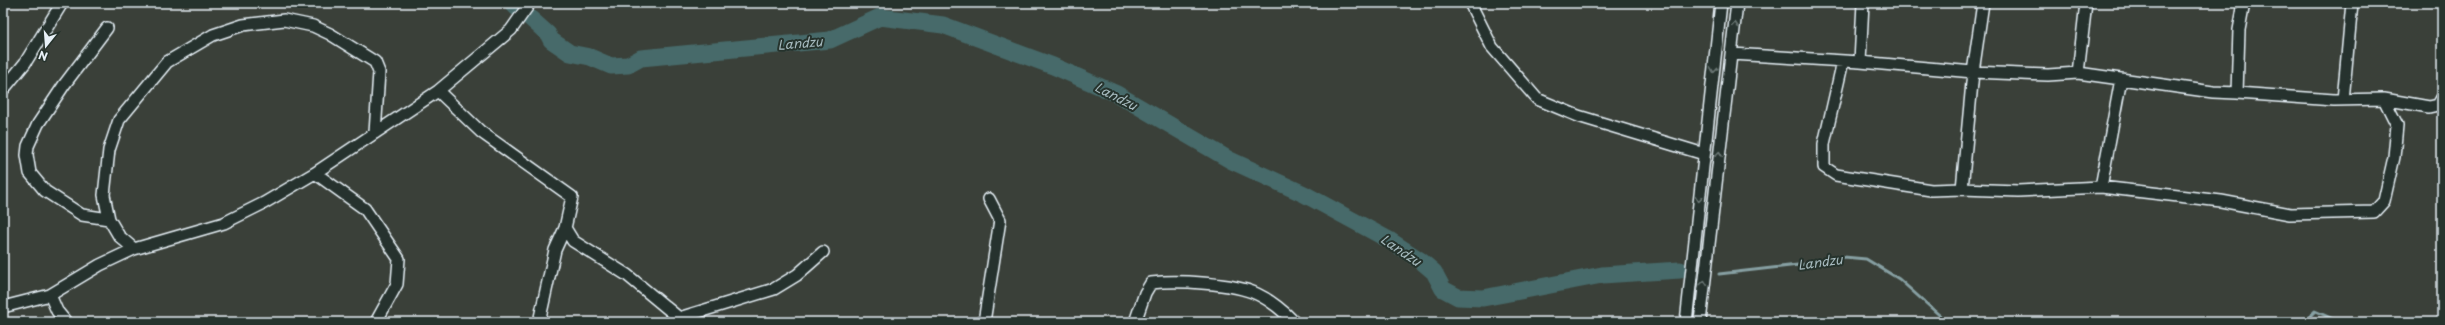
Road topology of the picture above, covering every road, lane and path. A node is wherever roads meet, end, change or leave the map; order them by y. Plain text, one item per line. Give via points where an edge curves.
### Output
1 (62, 3) edge
2 (530, 3) edge
3 (1470, 3) edge
4 (1721, 3) edge
5 (1737, 3) edge
6 (1863, 3) edge
7 (1983, 3) edge
8 (2086, 3) edge
9 (2244, 3) edge
10 (2352, 3) edge
11 (108, 28) dead end
12 (1732, 54) junction
13 (1843, 61) junction
14 (1860, 62) junction
15 (1973, 72) junction
16 (2078, 73) junction
17 (2121, 79) junction
18 (3, 90) edge
19 (438, 91) junction
20 (2237, 93) junction
21 (2384, 98) junction
22 (2442, 98) edge
23 (2343, 100) junction
24 (375, 133) junction
25 (1704, 154) junction
26 (315, 173) junction
27 (2102, 187) junction
28 (1962, 189) junction
29 (989, 199) dead end
30 (109, 219) junction
31 (565, 228) junction
32 (134, 250) junction
33 (823, 252) dead end
34 (50, 295) junction
35 (3, 307) edge
36 (679, 320) edge
37 (66, 322) edge
38 (376, 322) edge
39 (539, 322) edge
40 (984, 322) edge
41 (1135, 322) edge
42 (1294, 322) edge
43 (1686, 322) edge
44 (1700, 322) edge

1 - 18 street via 25,63
2 - 19 street via 511,30
3 - 25 street via 1492,47 1537,98 1578,116
4 -> 25 street
12 -> 5 street
6 - 14 street
7 - 15 street
8 - 16 street
9 - 20 street via 2239,30
10 - 23 street
11 - 30 street via 38,124 28,146 27,155 30,173 45,191 82,215
12 - 13 street
44 -> 12 street
13 - 14 street
13 - 28 street via 1824,144 1822,163 1828,172 1931,190
14 - 15 street
15 - 16 street via 2048,75
15 - 28 street
16 - 17 street
17 - 20 street
17 - 27 street
19 - 24 street
19 - 31 street via 481,132 572,197
20 - 23 street
21 - 22 street via 2429,107 2438,105
21 - 23 street
21 - 27 street via 2397,125 2394,157 2384,201 2374,212 2290,214 2221,200
24 - 26 street
24 - 30 street via 379,72 375,62 313,26 284,20 243,25 213,35 168,62 119,120 110,150 104,195
25 -> 43 street
26 - 32 street via 224,223
26 - 38 street via 365,208 399,259 397,284
27 - 28 street via 2018,191
29 - 40 street via 1000,220
30 - 32 street via 119,236
31 - 36 street via 573,241 627,275
31 - 39 street via 555,250
32 - 34 street via 100,265
33 - 36 street via 797,275 774,289
34 - 35 street
34 - 37 street via 57,311
41 - 42 street via 1151,283 1163,282 1213,284 1257,294

